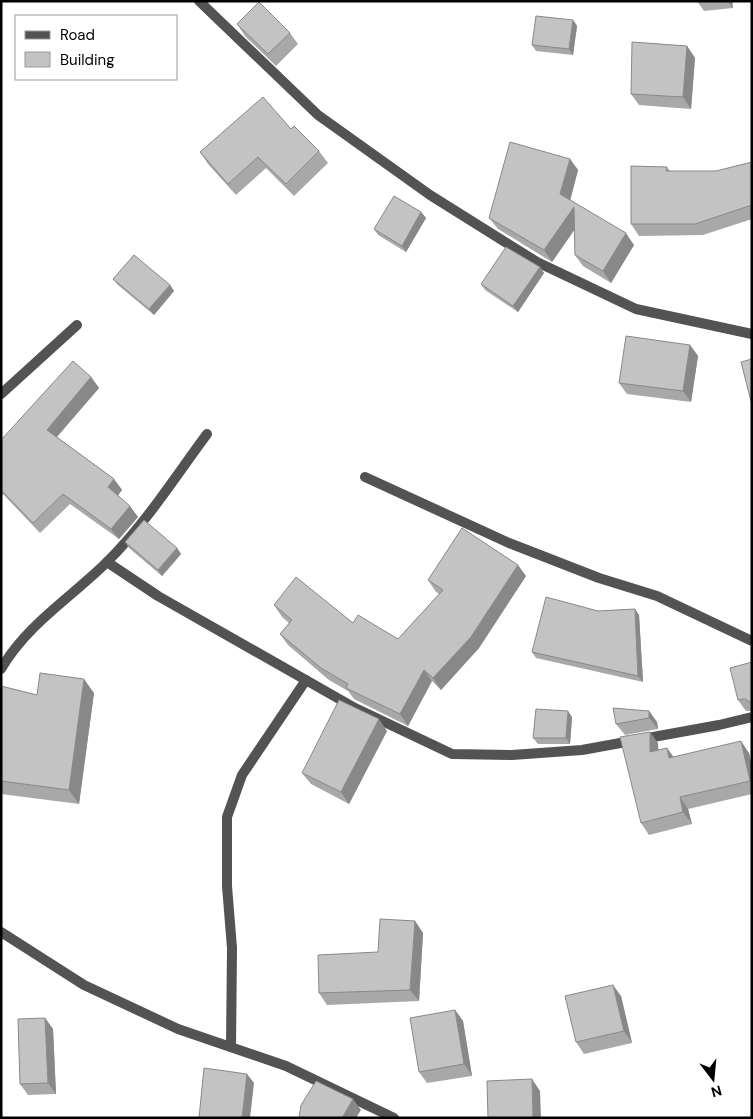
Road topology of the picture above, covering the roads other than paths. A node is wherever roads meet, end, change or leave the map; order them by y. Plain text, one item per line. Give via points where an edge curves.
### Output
1 (200, 1) edge
2 (77, 325) dead end
3 (752, 334) edge
4 (1, 394) edge
5 (207, 434) dead end
6 (365, 476) dead end
7 (107, 562) junction
8 (752, 641) edge
9 (1, 669) edge
10 (306, 680) junction
11 (752, 717) edge
12 (1, 932) edge
13 (230, 1047) junction
14 (394, 1118) edge

1 - 3 street via 318,115 430,195 537,262 636,309
2 - 4 street
5 - 7 street via 129,538
6 - 8 street via 509,544 657,596
7 - 9 street via 38,623 12,651
7 - 10 street via 158,596
10 - 11 street via 452,754 512,755 582,750
10 - 13 street via 242,775 227,817 227,886 232,948
12 - 13 street via 84,985 178,1029
13 - 14 street via 286,1066

